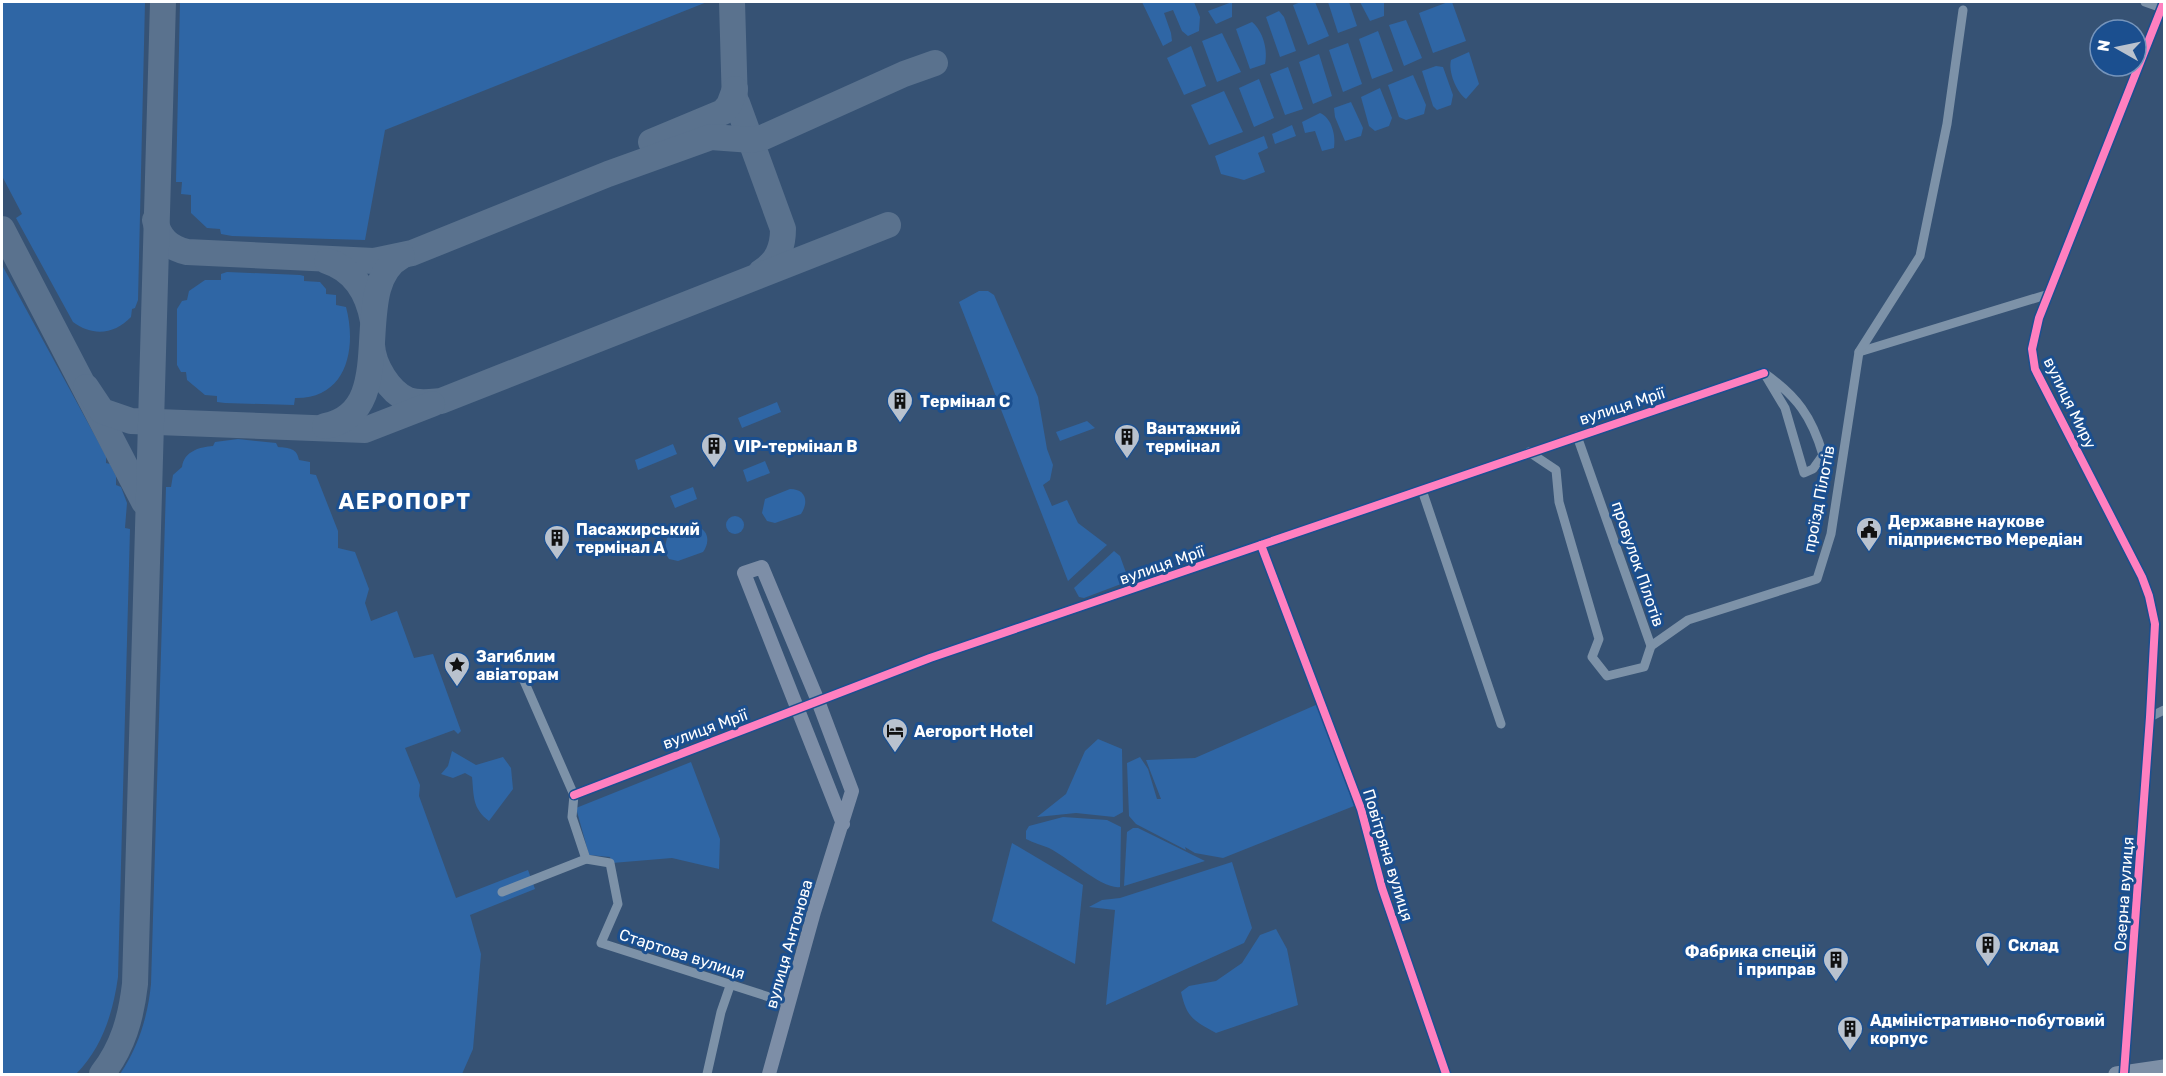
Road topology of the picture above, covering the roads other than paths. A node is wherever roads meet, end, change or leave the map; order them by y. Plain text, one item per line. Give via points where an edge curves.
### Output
1 (2145, 2) edge
2 (2163, 5) edge
3 (1963, 10) dead end
4 (2049, 294) junction
5 (1859, 352) junction
6 (1764, 374) junction
7 (1577, 436) junction
8 (1529, 452) junction
9 (1422, 490) junction
10 (1261, 544) junction
11 (1651, 646) junction
12 (521, 674) dead end
13 (818, 701) junction
14 (799, 708) junction
15 (2164, 710) edge
16 (2150, 717) junction
17 (1501, 724) dead end
18 (574, 795) junction
19 (843, 824) junction
20 (586, 858) junction
21 (502, 892) dead end
22 (730, 986) junction
23 (788, 1003) junction
24 (2164, 1067) edge
25 (707, 1074) edge
26 (769, 1074) edge
27 (1446, 1074) edge
28 (2120, 1074) edge

1 - 2 street
2 - 4 street, вулиця Миру
3 - 5 street, проїзд Пілотів via 1947,124 1920,256
4 - 5 street
4 - 16 street, вулиця Миру via 2034,337 2033,359 2149,596 2154,624
5 - 11 street, проїзд Пілотів via 1831,534 1817,579 1688,620
6 - 6 street via 1786,389 1815,428 1823,455 1813,469 1804,473 1785,408
6 - 7 street, вулиця Мрії
7 - 8 street, вулиця Мрії
7 - 11 street, провулок Пілотів
8 - 9 street, вулиця Мрії
8 - 11 street, провулок Пілотів via 1556,471 1559,502 1599,639 1592,657 1607,676 1644,667
9 - 10 street, вулиця Мрії
9 - 17 street
10 - 13 street, вулиця Мрії via 930,658
10 - 27 street, Повітряна вулиця via 1361,809 1382,888
12 - 18 street
13 - 14 street, вулиця Мрії
13 - 14 main road, вулиця Антонова via 762,567 744,573
13 - 19 main road, вулиця Антонова via 852,791
14 - 18 street, вулиця Мрії
14 - 19 main road, вулиця Антонова
15 - 16 street
16 - 28 street, Озерна вулиця
18 - 20 street via 572,817
19 - 23 main road, вулиця Антонова
20 - 21 street
20 - 22 street, Стартова вулиця via 610,863 618,904 601,943
22 - 23 street, Стартова вулиця
22 - 25 street
23 - 26 main road, вулиця Антонова
24 - 28 highway

